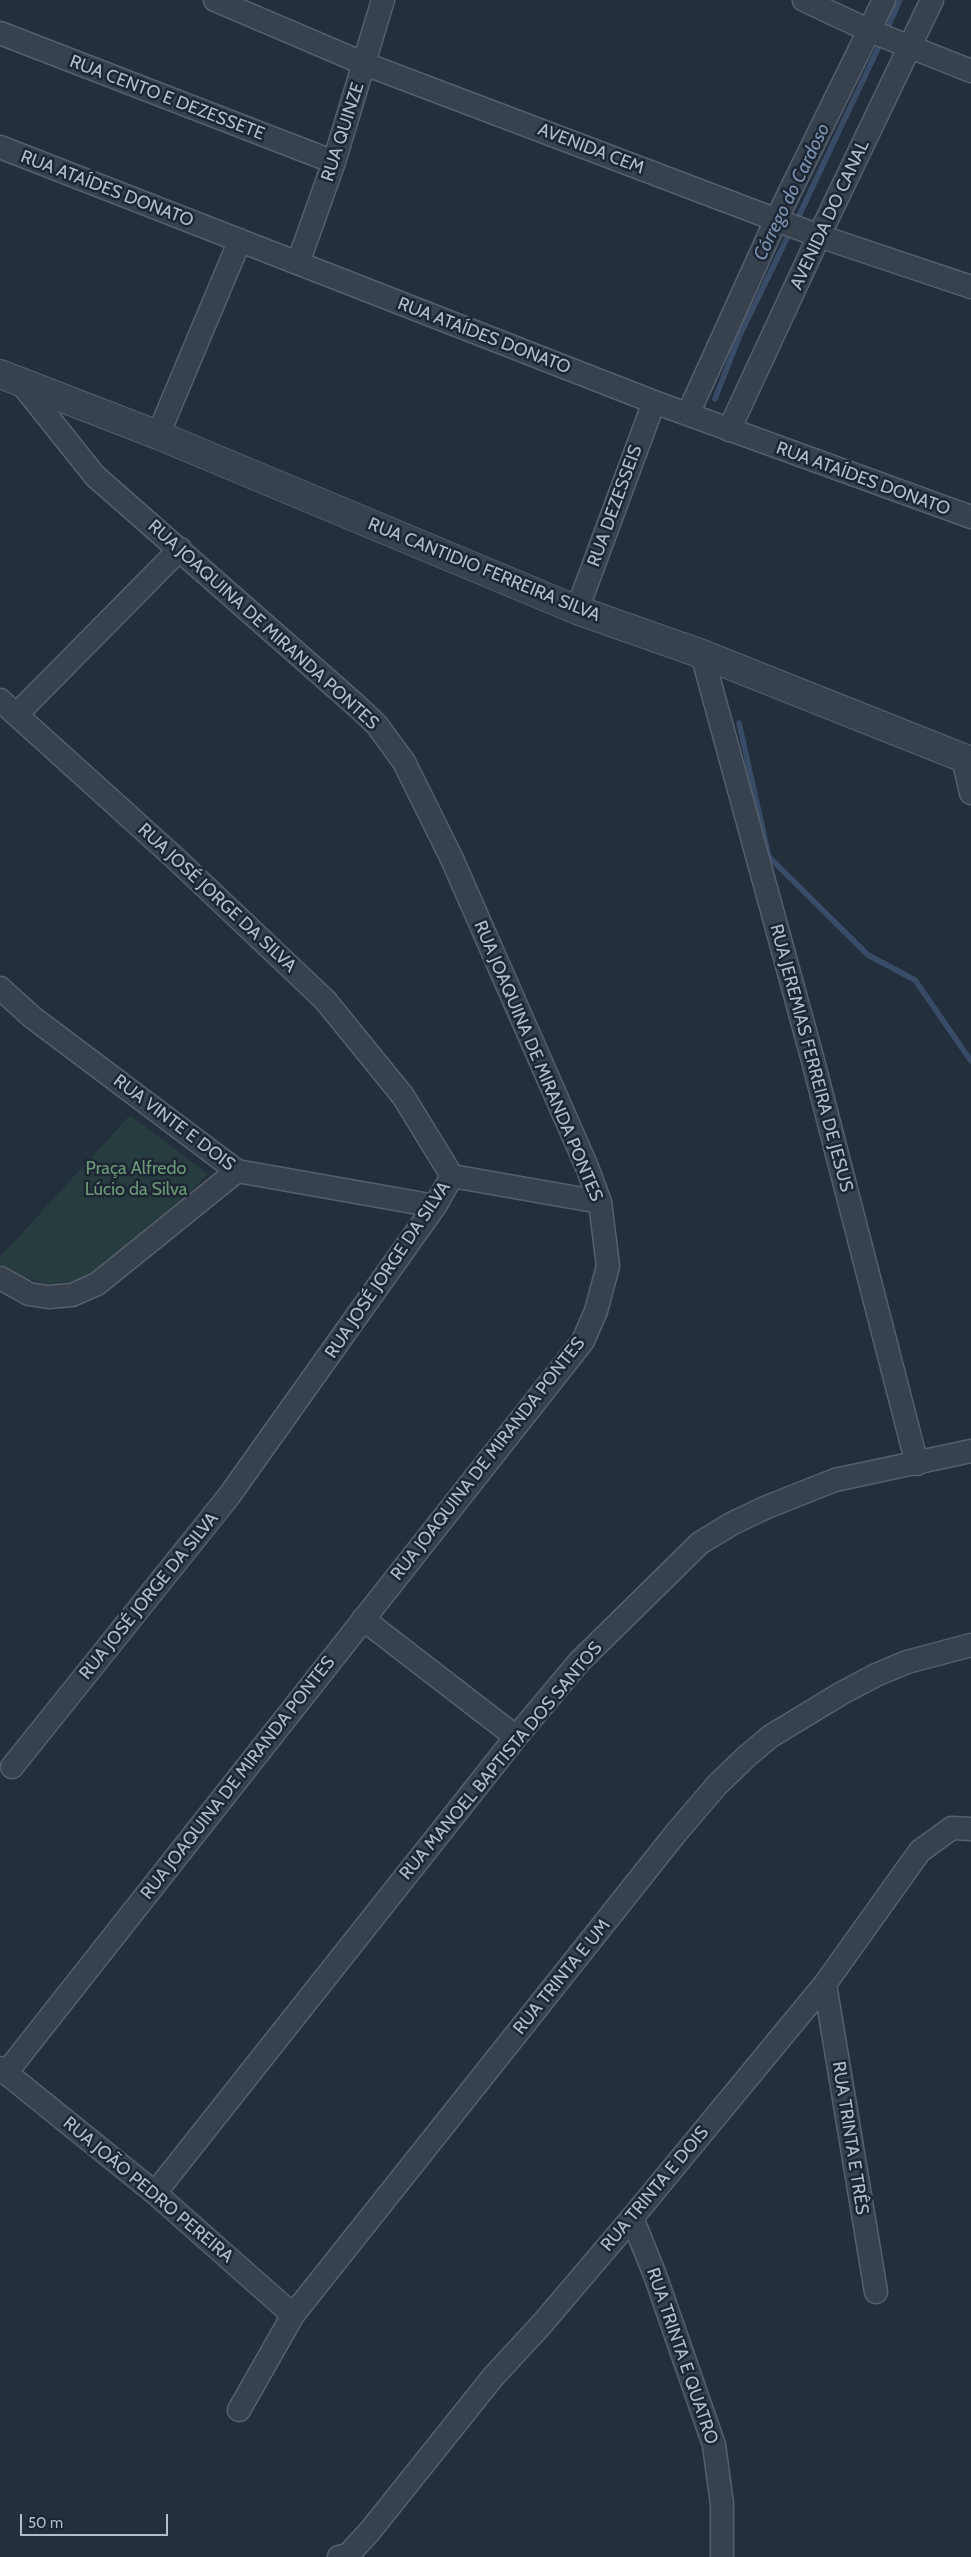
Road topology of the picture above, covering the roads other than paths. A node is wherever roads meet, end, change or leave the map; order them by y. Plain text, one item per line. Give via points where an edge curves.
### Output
1 (215, 0) edge
2 (383, 0) edge
3 (884, 0) edge
4 (932, 0) edge
5 (813, 2) edge
6 (870, 31) junction
7 (0, 34) edge
8 (910, 46) junction
9 (365, 64) junction
10 (971, 71) edge
11 (0, 148) edge
12 (334, 162) junction
13 (776, 220) junction
14 (819, 236) junction
15 (240, 240) junction
16 (298, 263) junction
17 (971, 287) edge
18 (10, 378) edge
19 (654, 402) junction
20 (688, 414) junction
21 (730, 430) junction
22 (158, 435) junction
23 (971, 517) edge
24 (180, 549) junction
25 (577, 610) junction
26 (702, 654) junction
27 (8, 707) edge
28 (967, 759) edge
29 (971, 793) edge
30 (0, 988) edge
31 (237, 1171) junction
32 (452, 1176) junction
33 (600, 1202) junction
34 (435, 1206) junction
35 (0, 1278) edge
36 (971, 1451) edge
37 (917, 1464) junction
38 (364, 1619) junction
39 (971, 1645) edge
40 (516, 1738) junction
41 (12, 1767) dead end
42 (971, 1828) edge
43 (825, 1984) junction
44 (3, 2070) edge
45 (155, 2193) junction
46 (632, 2218) junction
47 (876, 2292) dead end
48 (293, 2315) junction
49 (239, 2410) dead end
50 (339, 2557) edge
51 (722, 2557) edge

1 - 9 street, AVENIDA CEM
2 - 9 street, RUA QUINZE
3 - 6 street
4 - 8 street, AVENIDA DO CANAL
5 - 6 street
6 - 8 street
6 - 13 street
7 - 12 street, RUA CENTO E DEZESSETE
8 - 10 street
8 - 14 street, AVENIDA DO CANAL
9 - 12 street, RUA QUINZE
9 - 13 street, AVENIDA CEM
11 - 15 street, RUA ATAÍDES DONATO
12 - 16 street, RUA QUINZE
13 - 14 street, AVENIDA CEM
13 - 20 street
14 - 17 street, AVENIDA CEM
14 - 21 street, AVENIDA DO CANAL
15 - 16 street, RUA ATAÍDES DONATO
15 - 22 street
16 - 19 street, RUA ATAÍDES DONATO
18 - 22 street, RUA CANTIDIO FERREIRA SILVA
18 - 24 street, RUA JOAQUINA DE MIRANDA PONTES via 95,476
19 - 20 street, RUA ATAÍDES DONATO
19 - 25 street, RUA DEZESSEIS
20 - 21 street, RUA ATAÍDES DONATO
21 - 23 street, RUA ATAÍDES DONATO
22 - 25 street, RUA CANTIDIO FERREIRA SILVA
24 - 27 street
24 - 33 street, RUA JOAQUINA DE MIRANDA PONTES via 377,725 404,762 452,859
25 - 26 street, RUA CANTIDIO FERREIRA SILVA
26 - 28 street, RUA CANTIDIO FERREIRA SILVA
26 - 37 street, RUA JEREMIAS FERREIRA DE JESUS via 812,1057
27 - 32 street, RUA JOSÉ JORGE DA SILVA via 325,1000 403,1096
28 - 29 street
30 - 31 street, RUA VINTE E DOIS via 32,1017
31 - 34 street, RUA VINTE E DOIS
31 - 35 street via 97,1284 72,1295 48,1297 29,1294
32 - 33 street
32 - 34 street, RUA JOSÉ JORGE DA SILVA
33 - 38 street, RUA JOAQUINA DE MIRANDA PONTES via 608,1266 596,1311 583,1340
34 - 41 street, RUA JOSÉ JORGE DA SILVA via 229,1496
36 - 37 street, RUA MANOEL BAPTISTA DOS SANTOS
37 - 40 street, RUA MANOEL BAPTISTA DOS SANTOS via 835,1480 801,1492 733,1523 700,1543 579,1662
38 - 40 street
38 - 44 street, RUA JOAQUINA DE MIRANDA PONTES
39 - 48 street, RUA TRINTA E UM via 907,1662 800,1716 747,1756 717,1785
40 - 45 street, RUA MANOEL BAPTISTA DOS SANTOS
42 - 43 street, RUA TRINTA E DOIS via 952,1828 920,1851
43 - 46 street, RUA TRINTA E DOIS
43 - 47 street, RUA TRINTA E TRÊS
44 - 45 street, RUA JOÃO PEDRO PEREIRA
45 - 48 street, RUA JOÃO PEDRO PEREIRA
46 - 50 street, RUA TRINTA E DOIS via 493,2377 370,2531 348,2555
46 - 51 street, RUA TRINTA E QUATRO via 714,2445 722,2504
48 - 49 street, RUA TRINTA E UM

